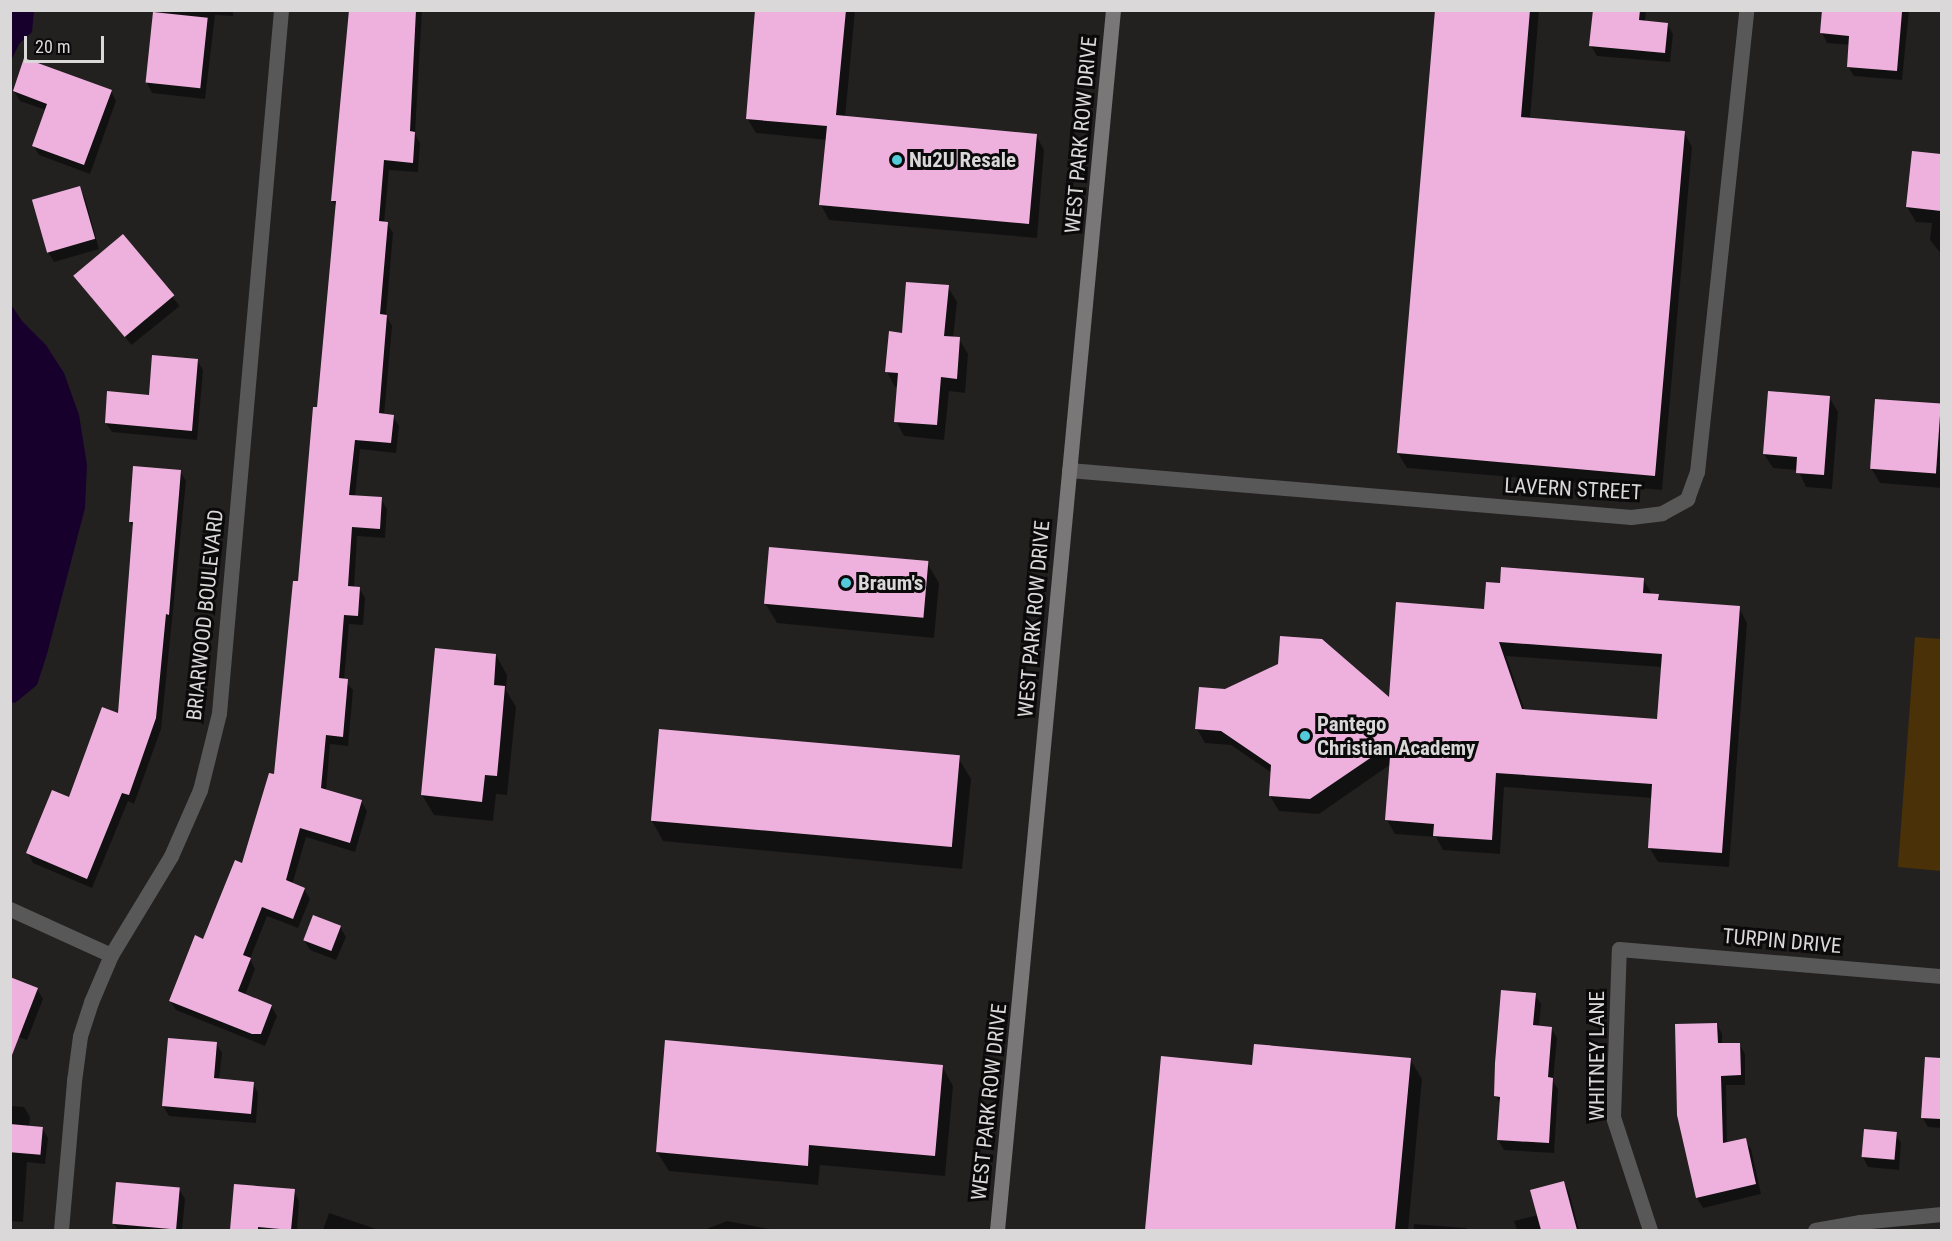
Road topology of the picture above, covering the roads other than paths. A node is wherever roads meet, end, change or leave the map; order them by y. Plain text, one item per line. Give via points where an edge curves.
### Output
1 (281, 10) edge
2 (1113, 10) edge
3 (1746, 10) edge
4 (1069, 470) junction
5 (10, 909) edge
6 (1619, 949) joint
7 (111, 955) junction
8 (1941, 976) edge
9 (1941, 1214) edge
10 (61, 1230) edge
11 (997, 1230) edge
12 (1650, 1230) edge
13 (1815, 1230) edge

1 - 7 street, BRIARWOOD BOULEVARD via 219,713 200,790 171,856
2 - 4 main road, WEST PARK ROW DRIVE
3 - 4 street, LAVERN STREET via 1697,472 1687,499 1662,513 1631,517
4 - 11 main road, WEST PARK ROW DRIVE
5 - 7 street
6 - 8 street, TURPIN DRIVE
6 - 12 street, WHITNEY LANE via 1613,1117
7 - 10 street, BRIARWOOD BOULEVARD via 80,1036
9 - 13 street

